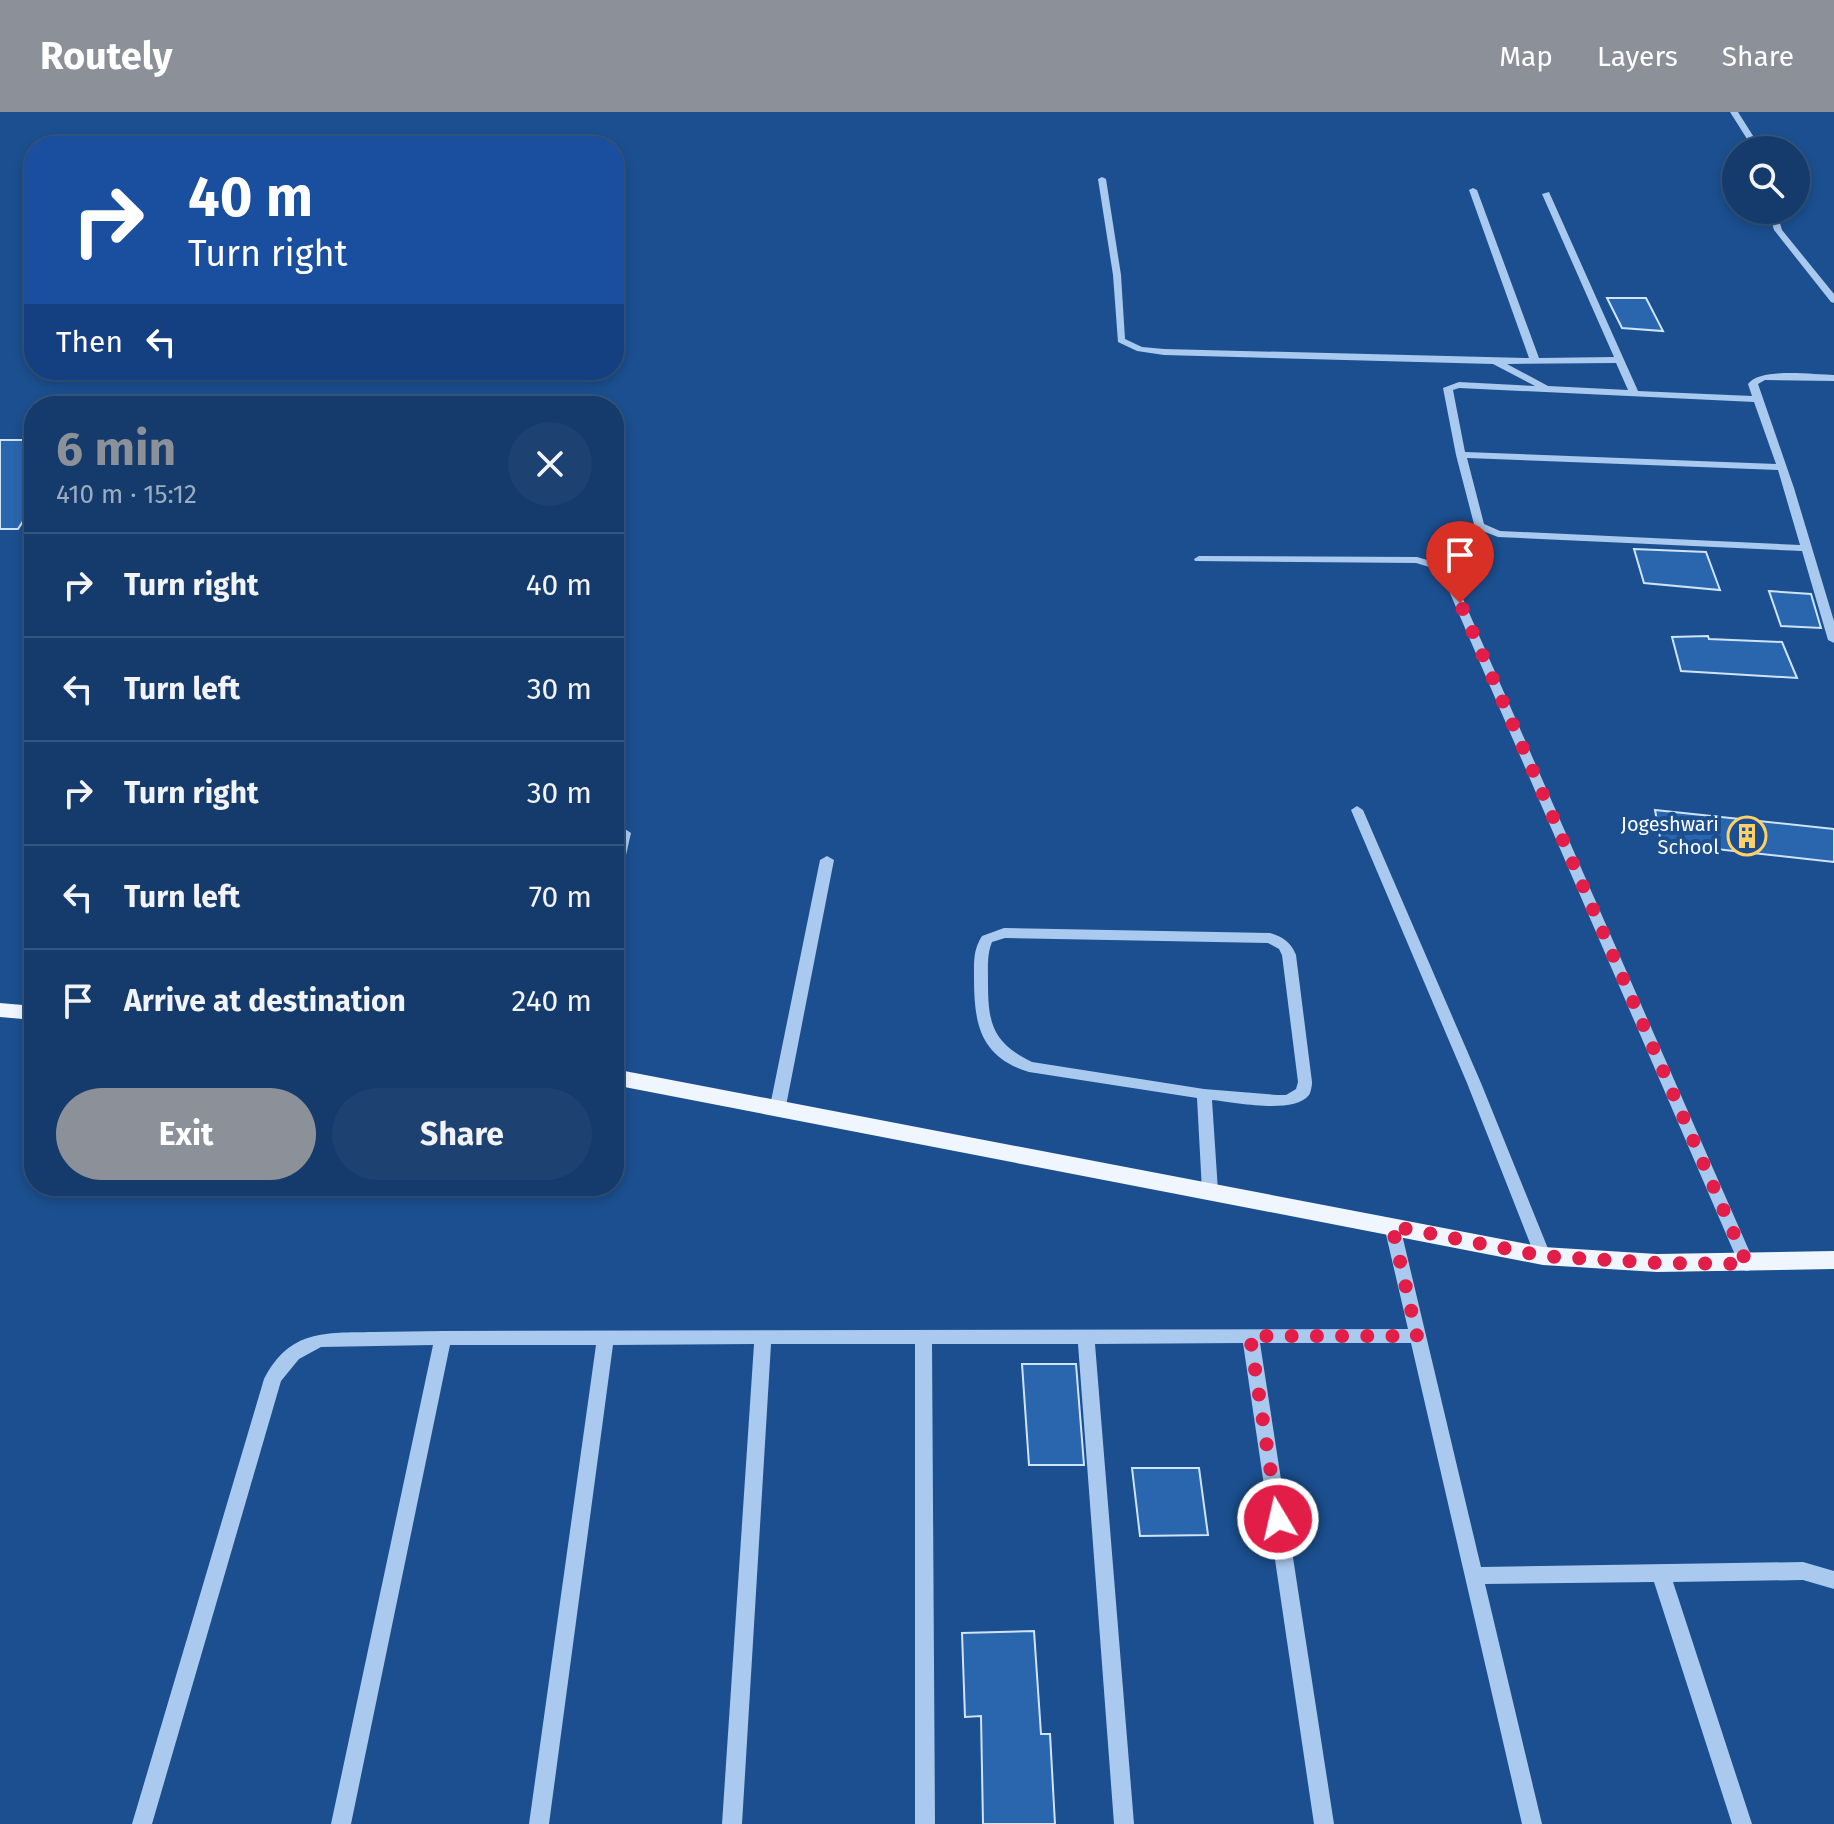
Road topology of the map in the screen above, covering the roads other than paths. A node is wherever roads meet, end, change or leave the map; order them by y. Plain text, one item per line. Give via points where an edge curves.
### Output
1 (1734, 112) edge
2 (1749, 136) edge
3 (1102, 179) dead end
4 (1473, 190) dead end
5 (1546, 194) dead end
6 (1776, 224) edge
7 (1834, 300) edge
8 (1534, 358) junction
9 (1618, 360) junction
10 (1495, 361) junction
11 (1834, 378) edge
12 (1548, 389) junction
13 (1634, 393) junction
14 (1758, 399) junction
15 (1461, 455) junction
16 (1782, 467) junction
17 (1807, 548) junction
18 (1199, 559) dead end
19 (1821, 597) junction
20 (1834, 598) edge
21 (1834, 640) edge
22 (1357, 810) dead end
23 (625, 833) dead end
24 (624, 837) edge
25 (827, 860) dead end
26 (0, 1010) edge
27 (24, 1012) edge
28 (624, 1079) edge
29 (1204, 1094) junction
30 (778, 1106) junction
31 (1210, 1191) junction
32 (1392, 1226) junction
33 (1543, 1256) junction
34 (1834, 1260) edge
35 (1747, 1264) junction
36 (1086, 1336) junction
37 (1250, 1336) junction
38 (1417, 1336) junction
39 (923, 1337) junction
40 (443, 1338) junction
41 (605, 1338) junction
42 (763, 1338) junction
43 (1661, 1573) junction
44 (1473, 1576) junction
45 (1834, 1580) edge
46 (142, 1824) edge
47 (341, 1824) edge
48 (539, 1824) edge
49 (732, 1824) edge
50 (925, 1824) edge
51 (1124, 1824) edge
52 (1324, 1824) edge
53 (1532, 1824) edge
54 (1742, 1824) edge

1 - 2 street
3 - 10 street via 1121,340 1129,346 1164,352
4 - 8 street
5 - 9 street
6 - 7 street
8 - 9 street
8 - 10 street
9 - 13 street
10 - 12 street
11 - 14 street via 1757,379 1753,384
12 - 13 street
12 - 15 street via 1451,386
13 - 14 street
14 - 16 street
15 - 16 street
15 - 17 street via 1479,526 1489,532
16 - 17 street
17 - 19 street
18 - 35 street via 1417,560 1448,576
19 - 20 street
19 - 21 street
22 - 33 street
23 - 24 street
25 - 30 street
26 - 27 main road
28 - 30 main road
29 - 29 street via 1277,1101 1303,1092 1284,944 1270,938 1004,933 983,943 981,1020 1006,1055 1029,1067
29 - 31 street
30 - 31 main road
31 - 32 main road
32 - 33 main road
32 - 38 street
33 - 35 main road
34 - 35 main road
36 - 37 street
36 - 39 street
36 - 51 street
37 - 38 street
37 - 52 street
38 - 44 street
39 - 42 street
39 - 50 street
40 - 41 street
40 - 46 street via 321,1340 305,1344 283,1362 273,1379
40 - 47 street
41 - 42 street
41 - 48 street
42 - 49 street
43 - 44 street
43 - 45 street via 1803,1571
43 - 54 street
44 - 53 street

